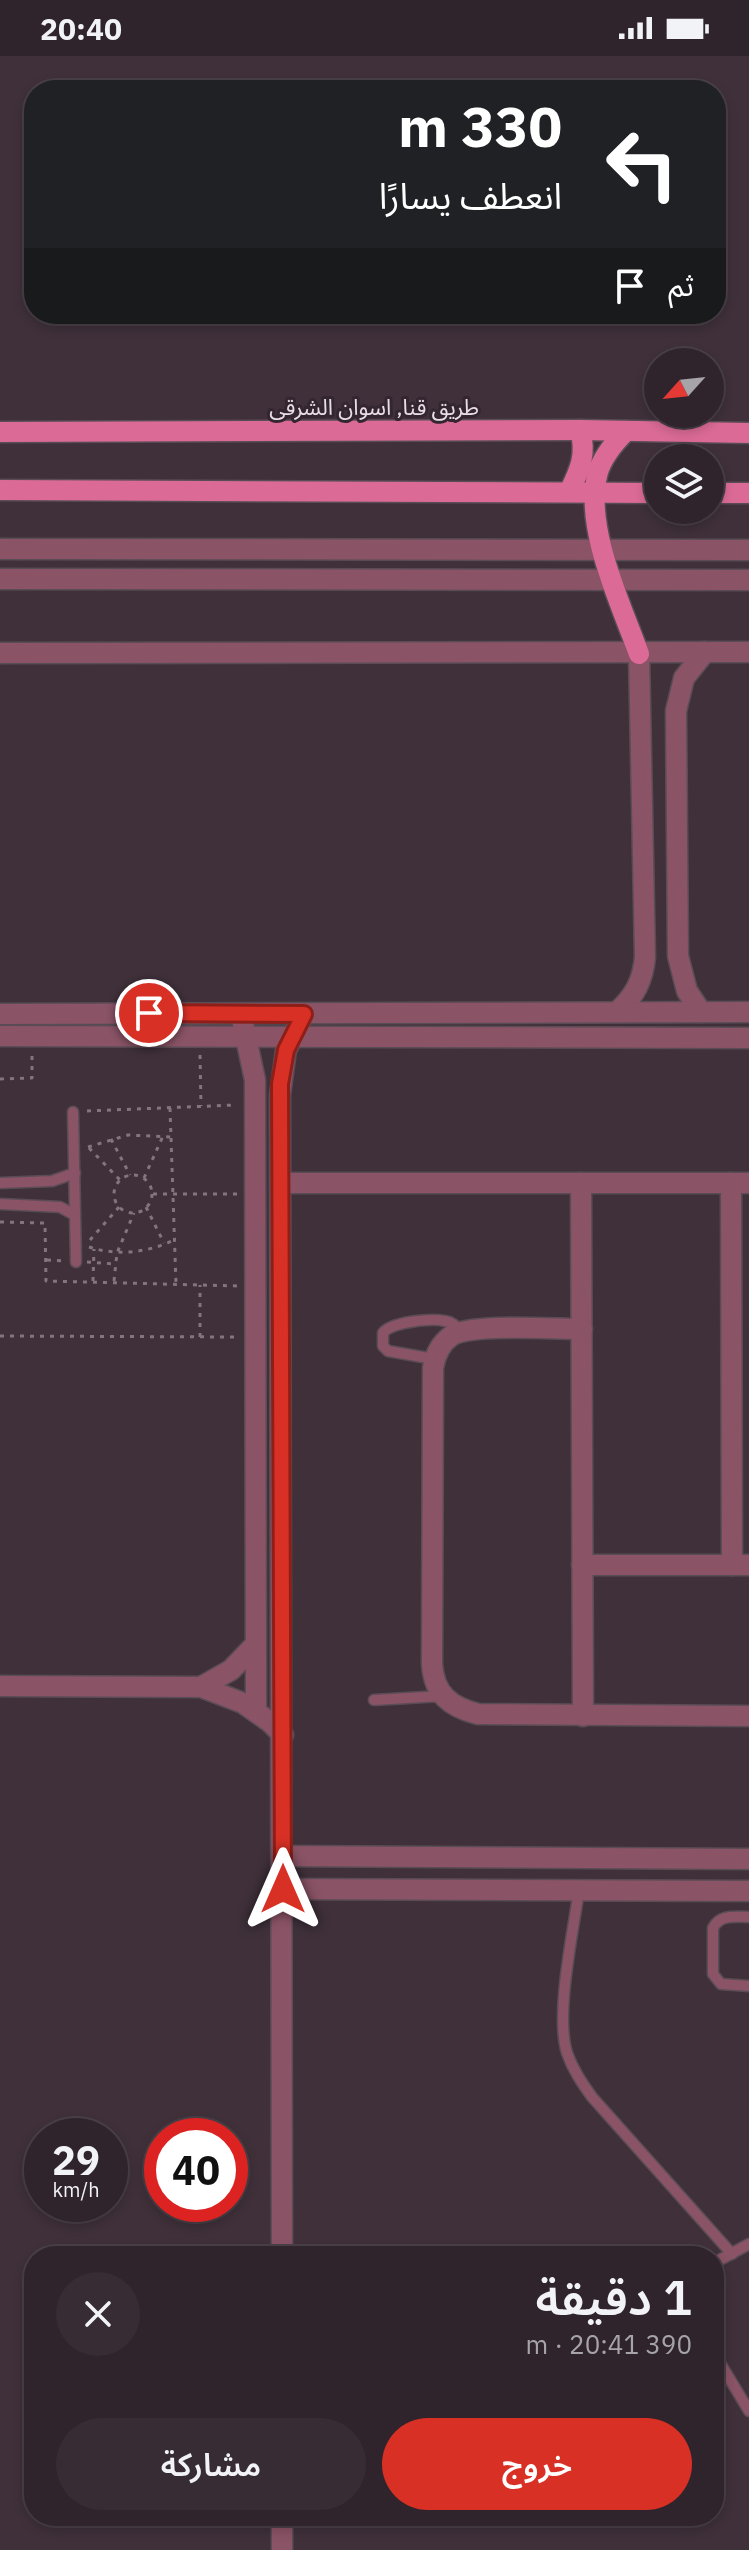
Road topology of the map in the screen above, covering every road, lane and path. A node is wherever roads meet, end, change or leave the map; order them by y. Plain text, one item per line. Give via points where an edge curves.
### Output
1 (580, 430) junction
2 (626, 431) junction
3 (0, 432) edge
4 (749, 433) edge
5 (0, 490) edge
6 (569, 492) junction
7 (595, 493) junction
8 (644, 493) edge
9 (724, 493) edge
10 (749, 493) edge
11 (0, 549) edge
12 (604, 550) junction
13 (749, 550) edge
14 (0, 579) edge
15 (613, 579) junction
16 (749, 580) edge
17 (705, 652) junction
18 (749, 652) edge
19 (0, 653) edge
20 (639, 654) junction
21 (617, 1012) junction
22 (701, 1012) junction
23 (749, 1012) edge
24 (239, 1013) junction
25 (0, 1014) edge
26 (304, 1014) junction
27 (0, 1036) edge
28 (248, 1036) junction
29 (290, 1036) junction
30 (749, 1038) edge
31 (31, 1055) dead end
32 (201, 1055) dead end
33 (0, 1079) edge
34 (255, 1104) junction
35 (201, 1106) junction
36 (170, 1108) junction
37 (73, 1112) joint
38 (163, 1136) junction
39 (171, 1137) junction
40 (111, 1139) junction
41 (75, 1173) junction
42 (130, 1175) junction
43 (144, 1178) junction
44 (120, 1180) junction
45 (0, 1183) edge
46 (281, 1183) junction
47 (581, 1183) junction
48 (740, 1183) edge
49 (152, 1194) junction
50 (173, 1194) junction
51 (253, 1195) junction
52 (0, 1204) edge
53 (119, 1207) junction
54 (146, 1207) junction
55 (134, 1213) junction
56 (75, 1215) junction
57 (0, 1222) edge
58 (174, 1240) junction
59 (165, 1245) junction
60 (94, 1249) junction
61 (117, 1253) junction
62 (76, 1262) dead end
63 (93, 1282) junction
64 (113, 1283) junction
65 (176, 1284) junction
66 (200, 1285) junction
67 (255, 1286) junction
68 (582, 1329) junction
69 (461, 1331) junction
70 (740, 1332) edge
71 (0, 1336) edge
72 (200, 1337) junction
73 (255, 1337) junction
74 (434, 1359) junction
75 (582, 1565) junction
76 (741, 1565) edge
77 (255, 1645) junction
78 (0, 1686) edge
79 (201, 1687) junction
80 (442, 1696) junction
81 (374, 1700) dead end
82 (256, 1711) junction
83 (583, 1716) junction
84 (749, 1716) edge
85 (283, 1735) junction
86 (282, 1856) junction
87 (749, 1859) edge
88 (283, 1889) junction
89 (579, 1890) junction
90 (749, 1891) edge
91 (749, 1917) edge
92 (749, 1986) edge
93 (749, 2244) edge
94 (282, 2246) edge
95 (732, 2254) junction
96 (724, 2258) edge
97 (724, 2370) edge
98 (749, 2411) edge
99 (282, 2526) edge
100 (282, 2550) edge

1 - 2 main road, طريق قنا, اسوان الشرقى
1 - 3 main road, طريق قنا, اسوان الشرقى
1 - 6 main road via 582,465
2 - 4 main road, طريق قنا, اسوان الشرقى
2 - 7 main road via 603,461
5 - 6 main road
6 - 7 main road
7 - 8 main road
7 - 12 main road
9 - 10 main road
11 - 12 street
12 - 13 street
12 - 15 main road
14 - 15 street
15 - 16 street
15 - 20 main road
17 - 18 street
17 - 20 street
17 - 22 street via 684,678 676,711 678,956 682,980
19 - 20 street
20 - 21 street via 645,957 635,993
21 - 22 street
21 - 26 street
22 - 23 street
24 - 25 street
24 - 26 street
24 - 28 street
26 - 29 street
27 - 28 street
28 - 29 street
28 - 34 street
29 - 30 street
29 - 46 street via 280,1084
31 - 33 path via 32,1078
32 - 35 path
34 - 35 path
34 - 51 street
35 - 36 path
36 - 37 path
36 - 39 path
37 - 41 lane
38 - 39 path
38 - 40 path
38 - 43 path
39 - 50 path
40 - 42 path
40 - 44 path via 88,1147
41 - 45 lane via 52,1181
41 - 56 lane
42 - 43 path
42 - 44 path
43 - 49 path
44 - 53 path via 114,1190
46 - 47 street
46 - 85 street
47 - 48 street
47 - 68 street
48 - 70 street
49 - 50 path
49 - 54 path
50 - 51 path
50 - 58 path
51 - 67 street
52 - 56 lane via 60,1207
53 - 55 path
53 - 60 path via 85,1245
54 - 55 path
54 - 59 path
55 - 61 path
56 - 62 lane
57 - 63 path via 45,1223 46,1281
58 - 59 path
58 - 65 path
59 - 61 path
60 - 61 path
60 - 63 path
61 - 64 path
63 - 64 path
64 - 65 path
65 - 66 path
66 - 67 path
66 - 72 path
67 - 73 street
68 - 69 street
68 - 75 street
69 - 74 street via 443,1342
69 - 74 lane via 440,1320 393,1325 383,1333 388,1351
70 - 76 street
71 - 72 path
72 - 73 path
73 - 77 street
74 - 80 street via 432,1664
75 - 76 street
75 - 83 street
77 - 79 street via 231,1670
77 - 82 street
78 - 79 street
79 - 82 street
80 - 81 lane
80 - 83 street via 478,1714
82 - 85 street
83 - 84 street
85 - 86 street
86 - 87 street
86 - 88 street
88 - 89 street
88 - 94 street
89 - 90 street
89 - 95 lane via 563,2017 573,2068 592,2097
91 - 92 lane via 716,1923 713,1974 721,1984
93 - 95 lane
95 - 96 lane
97 - 98 lane
99 - 100 street

